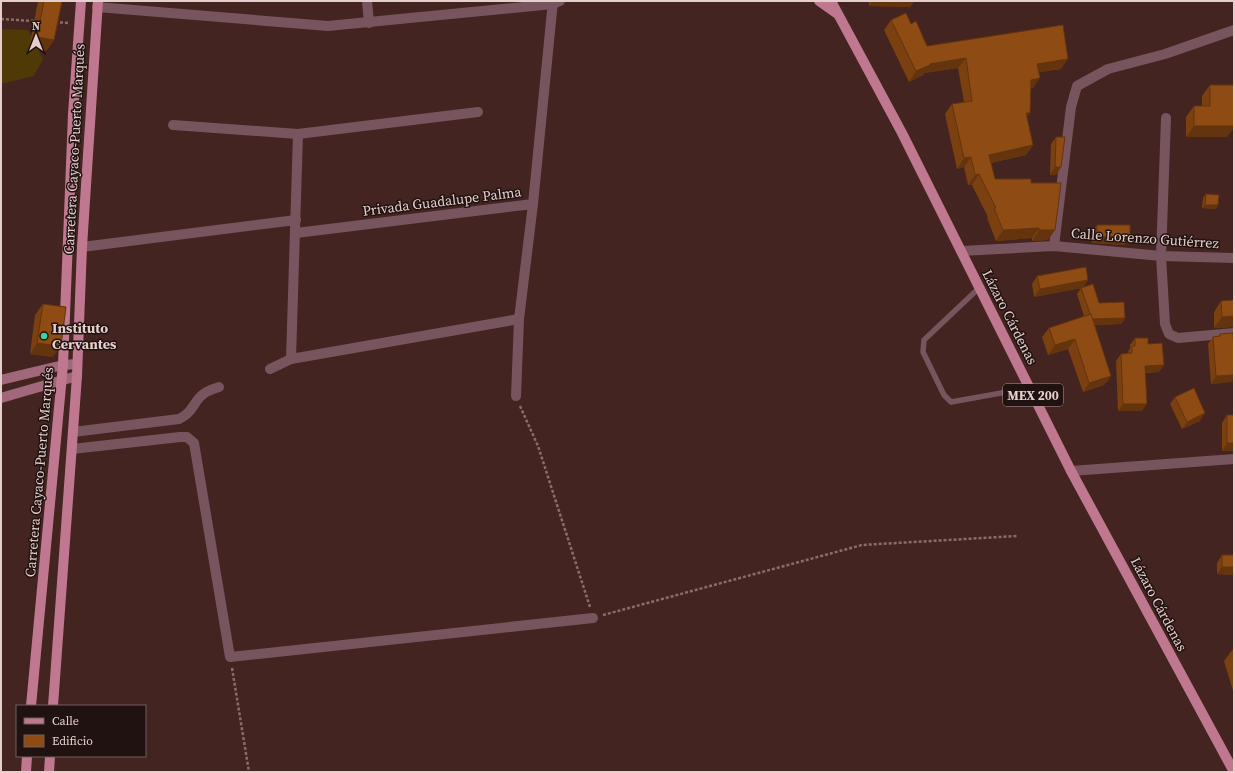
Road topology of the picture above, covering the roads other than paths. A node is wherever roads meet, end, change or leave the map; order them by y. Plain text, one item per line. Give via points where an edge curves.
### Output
1 (81, 1) edge
2 (367, 1) edge
3 (820, 1) edge
4 (831, 1) edge
5 (839, 1) edge
6 (555, 2) edge
7 (97, 4) edge
8 (838, 14) junction
9 (370, 23) junction
10 (1234, 30) edge
11 (478, 112) dead end
12 (1166, 118) dead end
13 (173, 125) dead end
14 (298, 134) junction
15 (533, 204) junction
16 (296, 220) junction
17 (296, 233) junction
18 (1054, 246) junction
19 (82, 247) junction
20 (961, 251) junction
21 (1161, 256) junction
22 (1234, 258) edge
23 (979, 288) junction
24 (519, 319) junction
25 (1234, 333) edge
26 (291, 359) junction
27 (77, 364) junction
28 (63, 365) junction
29 (270, 369) dead end
30 (77, 376) junction
31 (1, 380) edge
32 (61, 380) junction
33 (219, 387) dead end
34 (1029, 388) junction
35 (516, 396) road end
36 (1, 398) edge
37 (74, 432) junction
38 (72, 449) junction
39 (1234, 459) edge
40 (1071, 471) junction
41 (593, 618) road end
42 (31, 705) edge
43 (53, 705) edge
44 (27, 757) edge
45 (50, 757) edge
46 (26, 772) edge
47 (49, 772) edge
48 (1234, 772) edge

1 - 28 main road, Carretera Cayaco-Puerto Marqués via 73,114
2 - 9 street
3 - 8 main road, MEX 200
4 - 8 main road, Lázaro Cárdenas / MEX 200
5 - 8 main road
6 - 9 street
6 - 15 street, Privada Guadalupe Palma
7 - 9 street via 328,26
7 - 19 main road, Carretera Cayaco-Puerto Marqués
8 - 20 main road, Lázaro Cárdenas / MEX 200
10 - 18 street via 1165,54 1108,69 1077,86 1071,107
11 - 14 street
12 - 21 street
13 - 14 street
14 - 16 street
15 - 17 street, Privada Guadalupe Palma
15 - 24 street
16 - 17 street
16 - 19 street
17 - 26 street
18 - 20 street, Calle Lorenzo Gutiérrez
18 - 21 street, Calle Lorenzo Gutiérrez
19 - 27 main road, Carretera Cayaco-Puerto Marqués
20 - 23 main road, Lázaro Cárdenas / MEX 200
21 - 22 street, Calle Lorenzo Gutiérrez
21 - 25 street via 1165,324 1169,334 1178,338
23 - 34 main road, Lázaro Cárdenas / MEX 200
23 - 34 lane via 924,340 922,352 944,395 952,402
24 - 26 street
24 - 35 street
26 - 29 street
27 - 28 main road
27 - 30 main road, Carretera Cayaco-Puerto Marqués
28 - 31 main road
28 - 32 main road, Carretera Cayaco-Puerto Marqués
30 - 32 main road
30 - 37 main road, Carretera Cayaco-Puerto Marqués
32 - 36 main road
32 - 42 main road, Carretera Cayaco-Puerto Marqués
33 - 37 street via 199,398 189,414 179,419
34 - 40 main road, Lázaro Cárdenas / MEX 200
37 - 38 main road, Carretera Cayaco-Puerto Marqués
38 - 41 street via 180,437 194,443 230,657
38 - 43 main road, Carretera Cayaco-Puerto Marqués
39 - 40 street
40 - 48 main road, Lázaro Cárdenas / MEX 200
44 - 46 main road
45 - 47 main road

